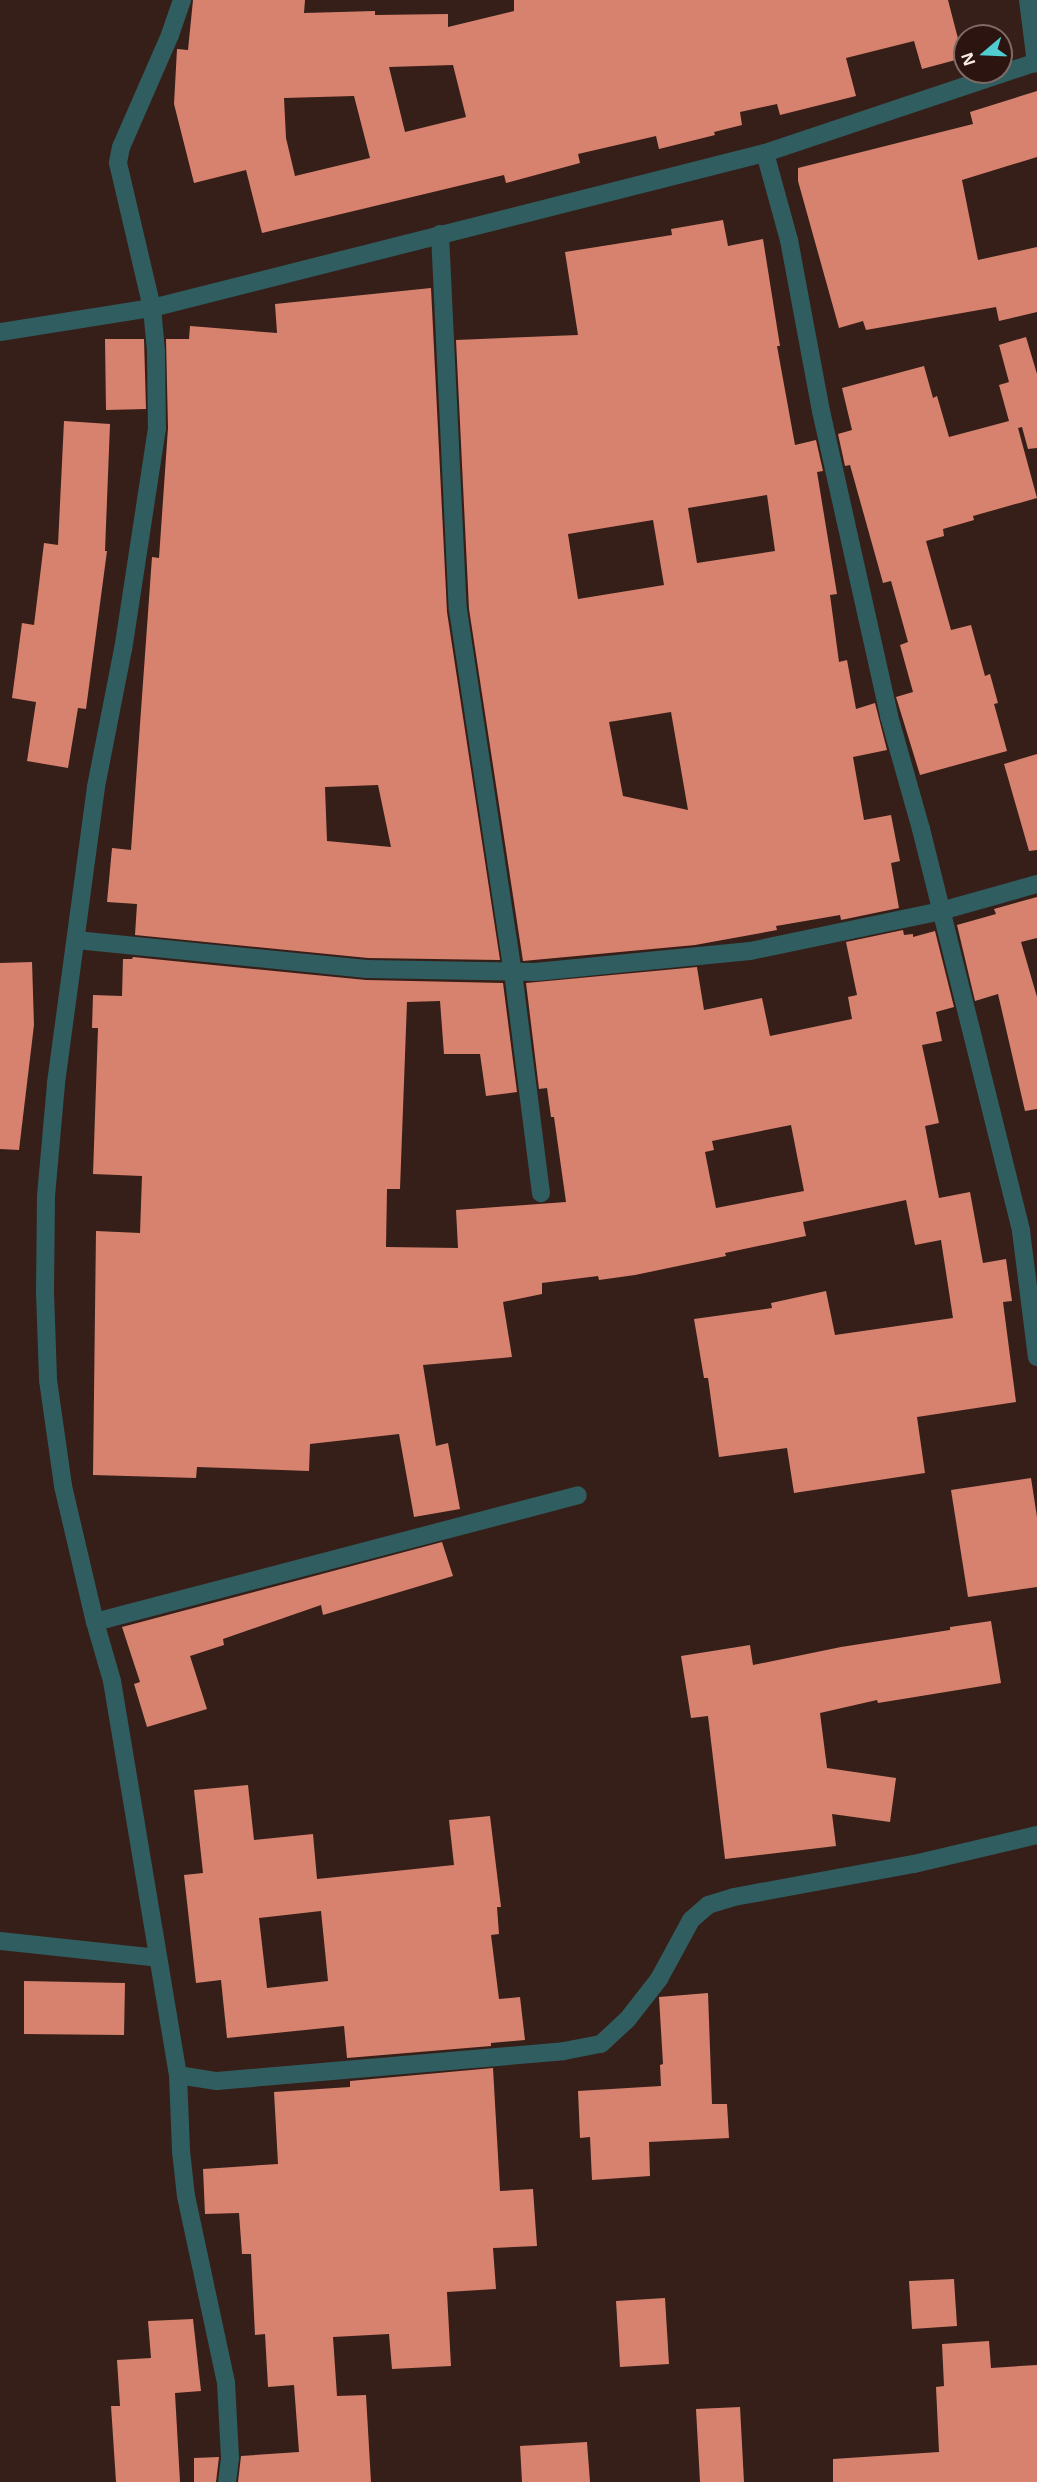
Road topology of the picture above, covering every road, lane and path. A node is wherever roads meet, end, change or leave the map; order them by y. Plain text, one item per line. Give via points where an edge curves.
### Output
1 (182, 0) edge
2 (1028, 0) edge
3 (1037, 62) edge
4 (765, 153) junction
5 (440, 234) junction
6 (152, 308) junction
7 (0, 332) edge
8 (1037, 884) edge
9 (941, 911) junction
10 (76, 940) junction
11 (513, 972) junction
12 (541, 1192) dead end
13 (1037, 1357) edge
14 (578, 1495) dead end
15 (95, 1622) junction
16 (1037, 1835) edge
17 (0, 1941) edge
18 (158, 1958) junction
19 (177, 2075) junction
20 (227, 2482) edge

1 - 6 street via 118,163
2 - 3 street
3 - 4 street
4 - 5 street
4 - 9 street via 789,240 821,411 890,716
5 - 6 street
5 - 11 street via 458,609
6 - 7 street
6 - 10 street via 157,428 123,649 96,787
8 - 9 street
9 - 11 street via 750,951
9 - 13 street via 1021,1231
10 - 11 street via 367,969
10 - 15 street via 48,1174 45,1293 48,1380 63,1486
11 - 12 street
14 - 15 street
15 - 18 street via 112,1681
16 - 19 street via 708,1905 691,1920 659,1979 627,2020 601,2044 564,2052 217,2080
17 - 18 street
18 - 19 street
19 - 20 street via 186,2196 226,2383 230,2458

